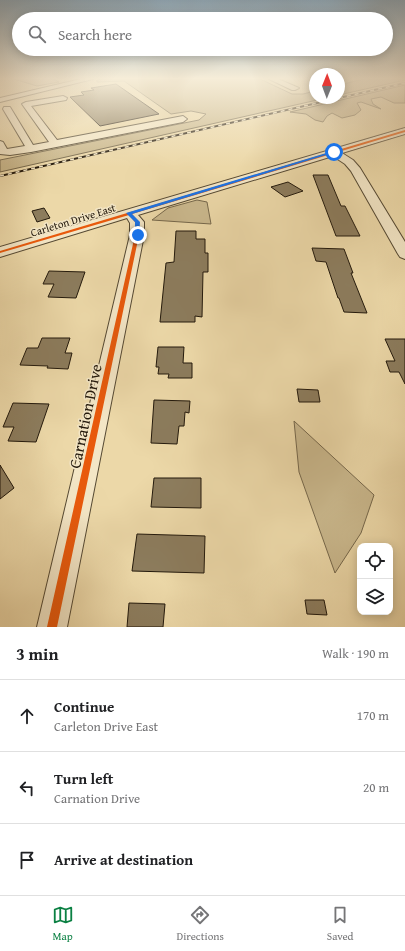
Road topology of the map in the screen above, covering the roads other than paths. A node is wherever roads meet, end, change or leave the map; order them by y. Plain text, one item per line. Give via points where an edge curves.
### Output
1 (13, 108) edge
2 (183, 119) dead end
3 (405, 131) edge
4 (0, 144) edge
5 (55, 144) junction
6 (32, 149) junction
7 (334, 152) junction
8 (129, 213) junction
9 (0, 252) edge
10 (405, 254) edge
11 (52, 627) edge

1 - 5 street
1 - 6 street
2 - 5 street
3 - 7 street, Carleton Drive East
4 - 6 street via 3,152
5 - 6 street
7 - 8 street, Carleton Drive East
7 - 10 street via 356,170
8 - 9 street, Carleton Drive East
8 - 11 street, Carnation Drive via 137,222 138,235

